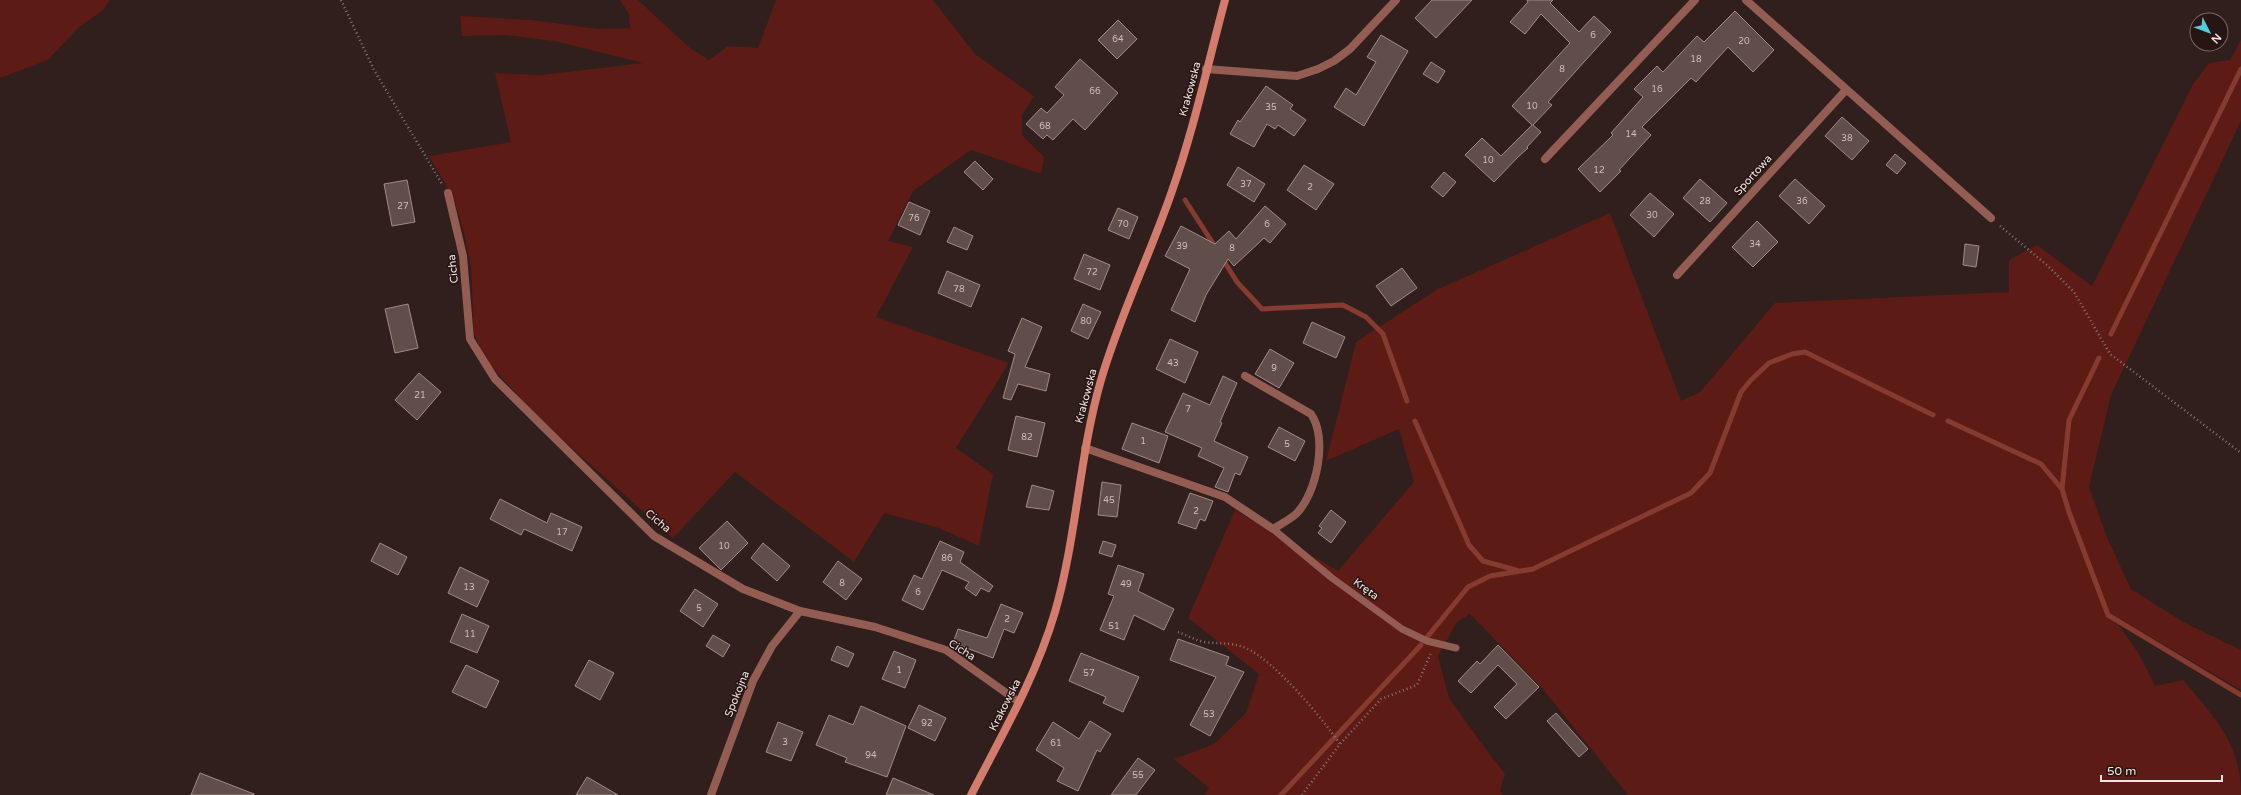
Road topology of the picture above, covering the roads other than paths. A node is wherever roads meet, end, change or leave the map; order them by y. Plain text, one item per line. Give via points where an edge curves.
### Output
1 (1225, 0) edge
2 (1396, 0) edge
3 (1695, 0) edge
4 (1746, 0) edge
5 (1206, 69) junction
6 (1846, 91) junction
7 (1545, 160) dead end
8 (448, 193) road end
9 (1991, 218) road end
10 (1677, 275) dead end
11 (1245, 376) dead end
12 (1085, 448) junction
13 (1273, 529) junction
14 (800, 610) junction
15 (1456, 648) dead end
16 (1019, 702) junction
17 (711, 795) edge
18 (971, 795) edge

1 - 5 street, Krakowska
2 - 5 street via 1350,49 1318,69 1297,76
3 - 7 street
4 - 6 street
5 - 12 street, Krakowska via 1172,191 1109,354
6 - 9 street
6 - 10 street, Sportowa
8 - 14 street, Cicha via 463,256 470,339 495,379 654,536 743,589
11 - 13 street via 1311,414 1317,422 1320,452 1306,499 1297,512
12 - 13 street, Kręta via 1225,497
12 - 16 street, Krakowska via 1068,555 1056,610 1040,656
13 - 15 lane, Kręta via 1332,578 1402,629 1413,636
14 - 16 street, Cicha via 875,627 946,650
14 - 17 street, Spokojna via 772,646 753,681
16 - 18 street, Krakowska

